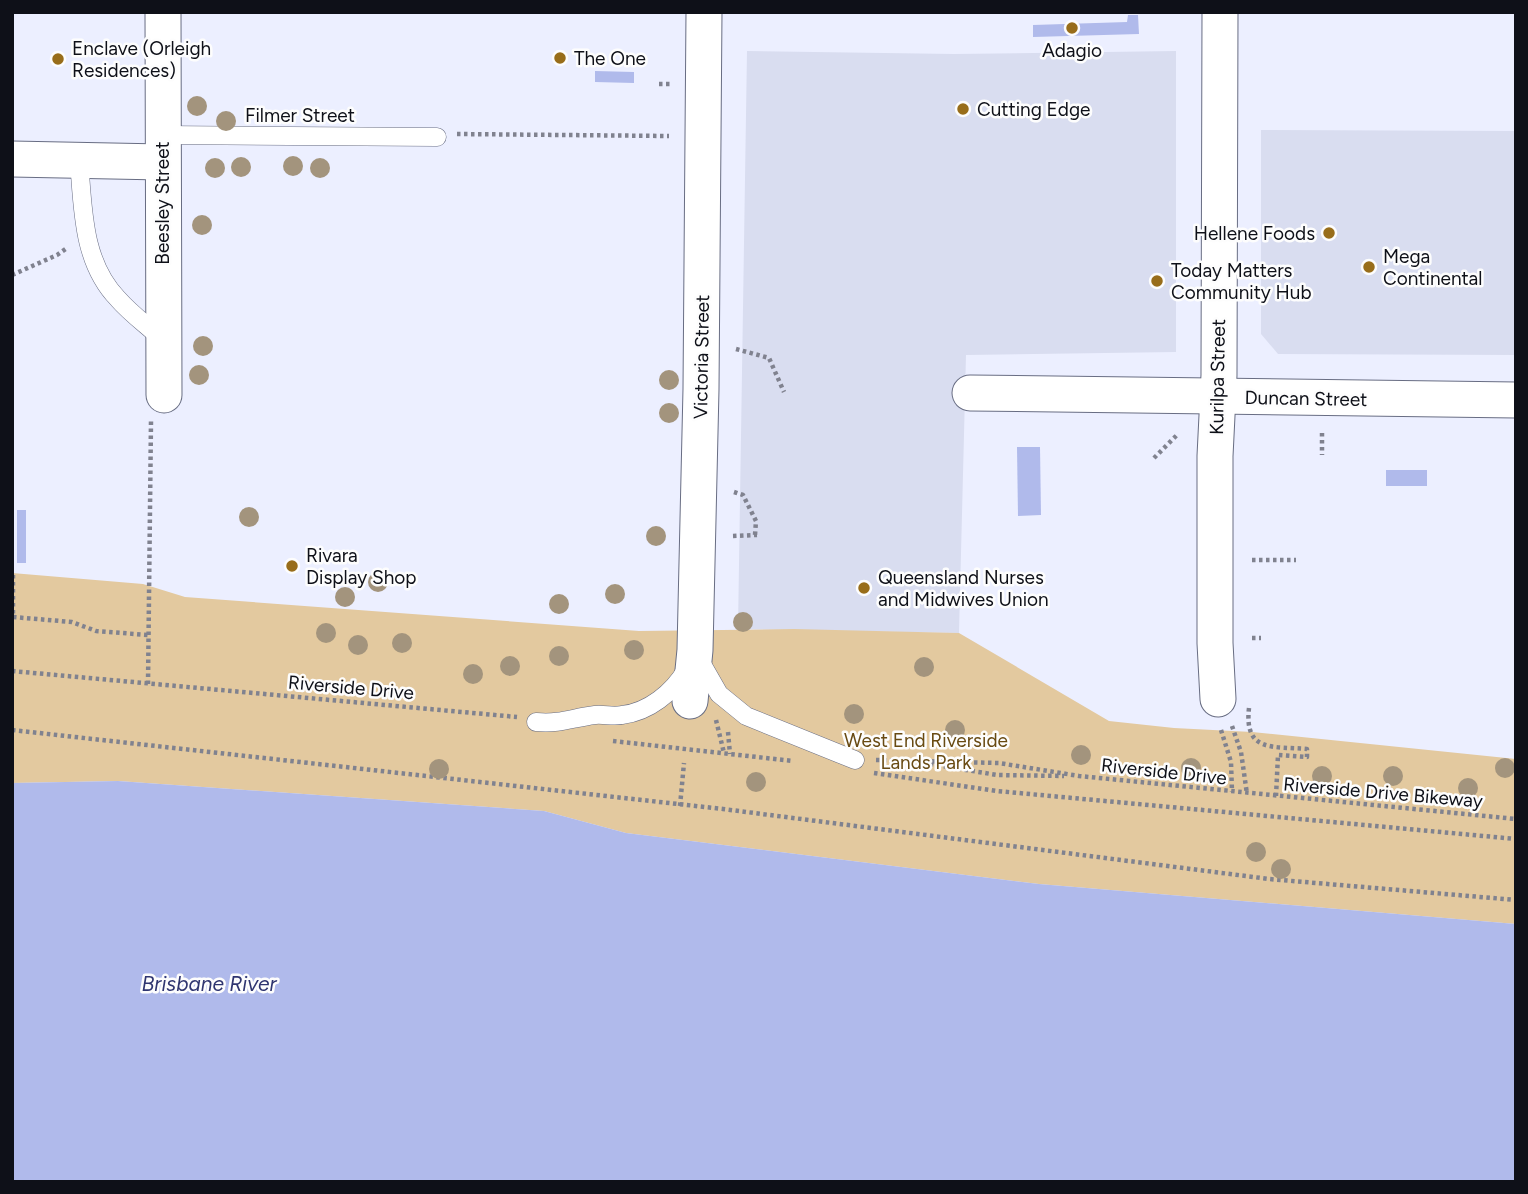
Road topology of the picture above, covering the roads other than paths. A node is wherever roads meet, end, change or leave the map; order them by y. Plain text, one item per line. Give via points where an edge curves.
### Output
1 (163, 12) edge
2 (704, 12) edge
3 (1220, 12) edge
4 (437, 137) dead end
5 (162, 148) junction
6 (12, 159) edge
7 (79, 160) junction
8 (163, 340) junction
9 (971, 393) dead end
10 (1217, 396) junction
11 (1516, 400) edge
12 (158, 406) road end
13 (695, 650) junction
14 (690, 701) dead end
15 (1233, 703) road end
16 (536, 722) road end
17 (858, 766) road end

1 - 5 street, Beesley Street
2 - 13 street, Victoria Street
3 - 10 street, Kurilpa Street
4 - 5 lane, Filmer Street
5 - 7 street
5 - 8 street, Beesley Street
6 - 7 street
7 - 8 lane via 86,233 96,268 117,299
8 - 12 street, Beesley Street
9 - 10 street, Duncan Street
10 - 11 street, Duncan Street
10 - 15 street, Kurilpa Street via 1215,643
13 - 14 street, Victoria Street
13 - 16 lane via 674,687 635,712
13 - 17 lane via 719,694 746,716

